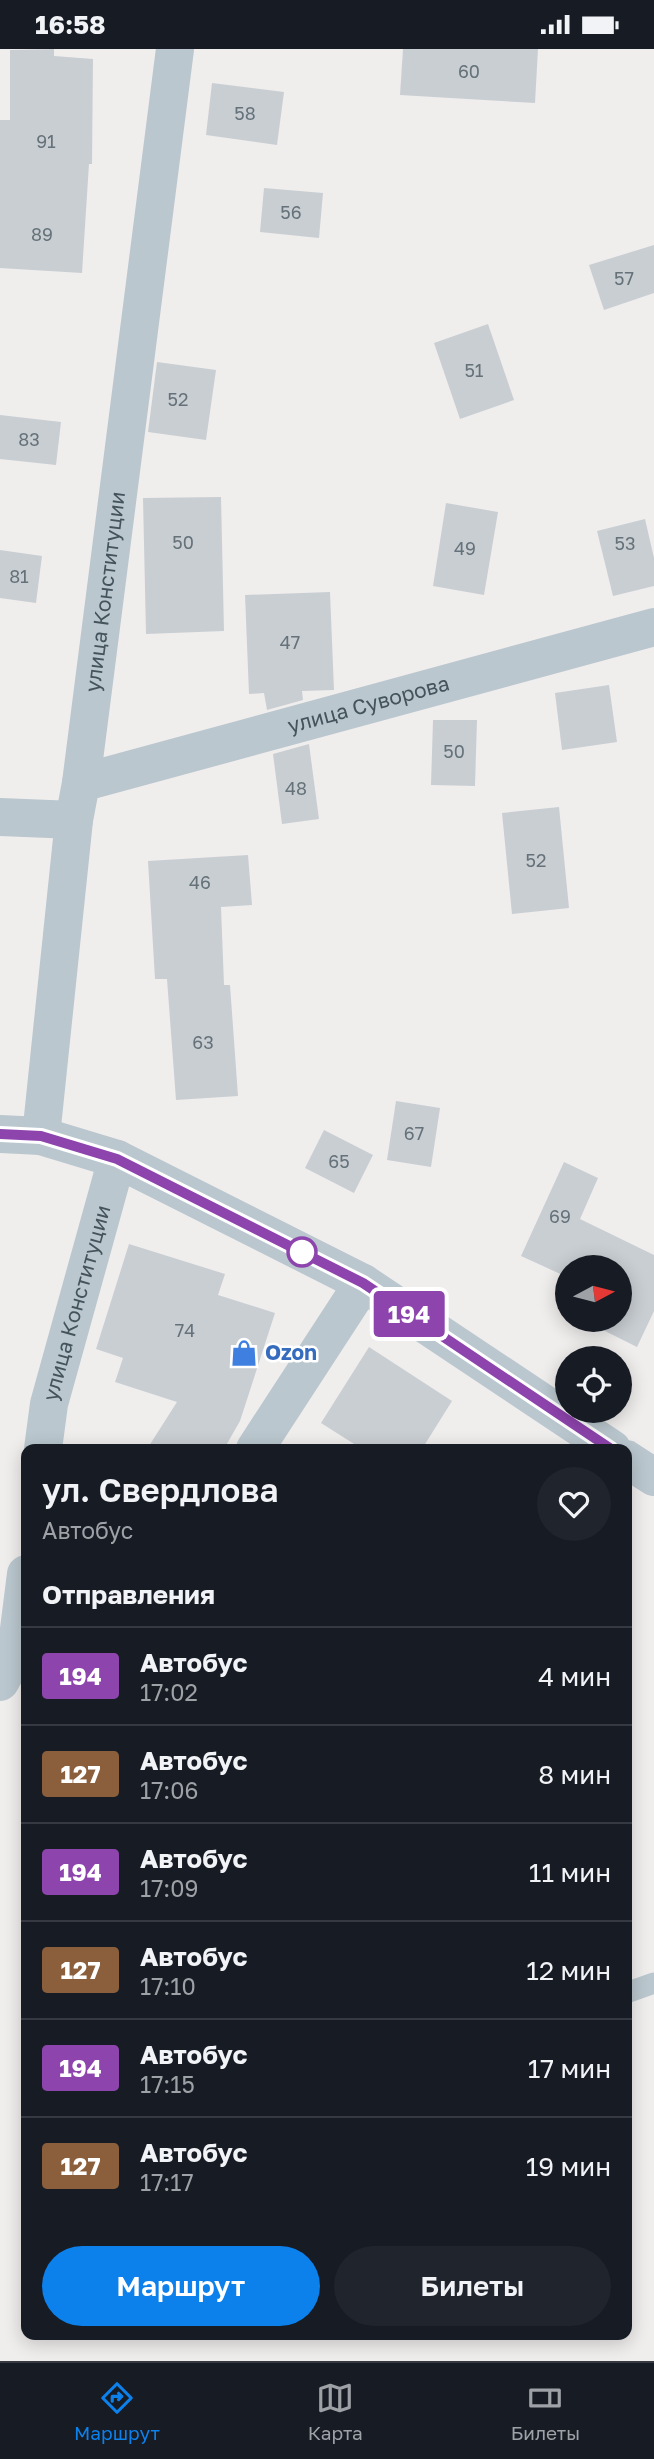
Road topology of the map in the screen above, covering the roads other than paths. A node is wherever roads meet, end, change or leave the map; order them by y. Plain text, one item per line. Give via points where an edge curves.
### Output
1 (175, 49) edge
2 (654, 627) edge
3 (77, 802) junction
4 (0, 817) edge
5 (0, 1134) edge
6 (41, 1136) junction
7 (117, 1159) junction
8 (363, 1283) junction
9 (44, 1444) edge
10 (258, 1444) edge
11 (604, 1444) edge
12 (632, 1463) edge
13 (654, 1477) edge
14 (21, 1610) edge
15 (14, 1661) edge
16 (654, 1983) edge
17 (632, 1991) edge

1 - 3 street, улица Конституции
2 - 3 street, улица Суворова
3 - 4 street, улица Суворова
3 - 6 street, улица Конституции
5 - 6 street
6 - 7 street
7 - 8 street
7 - 9 street, улица Конституции via 49,1404
8 - 10 street
8 - 11 street
12 - 13 street
14 - 15 street
16 - 17 lane

